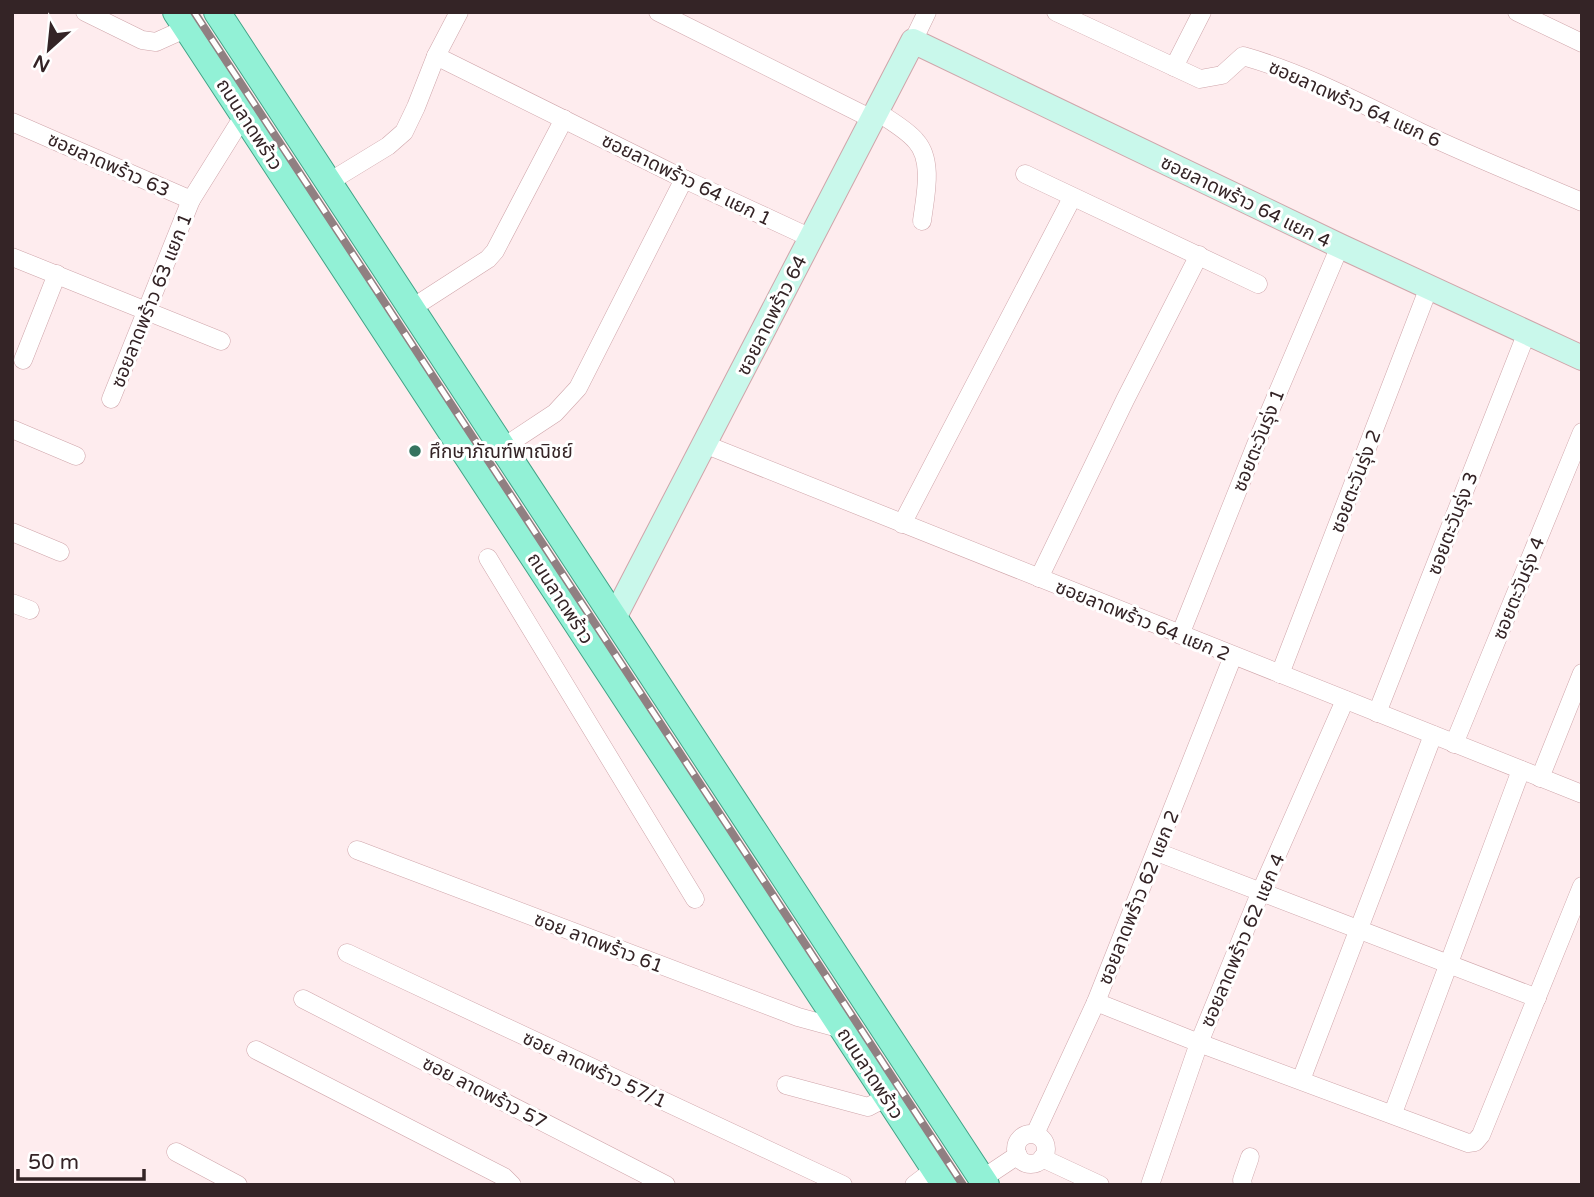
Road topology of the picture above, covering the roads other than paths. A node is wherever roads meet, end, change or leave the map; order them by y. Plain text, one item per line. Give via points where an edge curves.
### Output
1 (85, 12) edge
2 (218, 12) edge
3 (459, 12) edge
4 (658, 12) edge
5 (927, 12) edge
6 (1056, 12) edge
7 (1202, 12) edge
8 (1517, 12) edge
9 (181, 20) edge
10 (913, 41) junction
11 (1582, 43) edge
12 (436, 56) junction
13 (1174, 67) junction
14 (874, 115) junction
15 (244, 116) junction
16 (564, 119) junction
17 (12, 122) edge
18 (1025, 174) dead end
19 (684, 179) junction
20 (329, 182) junction
21 (1072, 198) junction
22 (191, 200) junction
23 (1582, 202) edge
24 (922, 221) dead end
25 (811, 237) junction
26 (1340, 246) junction
27 (1199, 255) junction
28 (12, 257) edge
29 (57, 274) junction
30 (1258, 284) dead end
31 (1429, 287) junction
32 (412, 308) junction
33 (147, 310) junction
34 (1527, 332) junction
35 (221, 341) dead end
36 (1582, 358) edge
37 (23, 359) dead end
38 (111, 399) dead end
39 (12, 429) edge
40 (1582, 432) edge
41 (704, 444) junction
42 (502, 448) junction
43 (76, 456) dead end
44 (902, 524) junction
45 (12, 532) edge
46 (60, 552) dead end
47 (488, 558) dead end
48 (1040, 578) junction
49 (12, 603) edge
50 (30, 610) dead end
51 (614, 618) junction
52 (1180, 635) junction
53 (588, 639) junction
54 (1233, 656) junction
55 (1582, 673) edge
56 (1280, 674) junction
57 (1345, 700) junction
58 (1377, 713) junction
59 (1433, 735) junction
60 (1454, 744) junction
61 (1521, 770) junction
62 (1540, 778) junction
63 (1582, 794) edge
64 (357, 850) dead end
65 (1157, 852) junction
66 (1582, 886) edge
67 (1261, 891) junction
68 (695, 899) dead end
69 (1359, 929) junction
70 (347, 953) dead end
71 (1448, 963) junction
72 (1537, 998) junction
73 (303, 999) dead end
74 (1096, 1002) junction
75 (842, 1029) junction
76 (1199, 1043) junction
77 (256, 1050) dead end
78 (1300, 1080) junction
79 (786, 1085) dead end
80 (887, 1097) junction
81 (1392, 1113) junction
82 (1035, 1135) junction
83 (176, 1152) dead end
84 (1018, 1155) junction
85 (1250, 1157) dead end
86 (1042, 1158) junction
87 (931, 1180) edge
88 (984, 1182) edge
89 (238, 1185) edge
90 (512, 1185) edge
91 (666, 1185) edge
92 (844, 1185) edge
93 (1100, 1185) edge
94 (1150, 1185) edge
95 (1243, 1185) edge

1 - 9 street via 142,40 156,42
2 - 20 main road, ถนนลาดพร้าว
3 - 12 street
4 - 14 street
5 - 10 street, ซอยลาดพร้าว 64
6 - 13 street, ซอยลาดพร้าว 64 แยก 6
7 - 13 street
8 - 11 street
9 - 15 main road, ถนนลาดพร้าว
10 - 14 street, ซอยลาดพร้าว 64
10 - 26 street, ซอยลาดพร้าว 64 แยก 4
12 - 16 street, ซอยลาดพร้าว 64 แยก 1
12 - 20 street via 404,132
13 - 23 street, ซอยลาดพร้าว 64 แยก 6 via 1200,79 1222,75 1243,56 1265,62
14 - 24 street via 917,141 925,159
14 - 25 street, ซอยลาดพร้าว 64
15 - 22 street, ซอยลาดพร้าว 63
15 - 53 main road, ถนนลาดพร้าว
16 - 19 street, ซอยลาดพร้าว 64 แยก 1
16 - 32 street via 495,251
17 - 22 street, ซอยลาดพร้าว 63
18 - 21 street
19 - 25 street, ซอยลาดพร้าว 64 แยก 1
19 - 42 street via 578,388 555,413
20 - 32 main road, ถนนลาดพร้าว
21 - 27 street
21 - 44 street
22 - 33 street, ซอยลาดพร้าว 63 แยก 1
25 - 41 street, ซอยลาดพร้าว 64
26 - 31 street, ซอยลาดพร้าว 64 แยก 4
26 - 52 street, ซอยตะวันรุ่ง 1
27 - 30 street
27 - 48 street
28 - 29 street
29 - 33 street
29 - 37 street
31 - 34 street, ซอยลาดพร้าว 64 แยก 4
31 - 56 street, ซอยตะวันรุ่ง 2
32 - 42 main road, ถนนลาดพร้าว
33 - 35 street
33 - 38 street, ซอยลาดพร้าว 63 แยก 1
34 - 36 street, ซอยลาดพร้าว 64 แยก 4
34 - 58 street, ซอยตะวันรุ่ง 3
39 - 43 street
40 - 60 street, ซอยตะวันรุ่ง 4
41 - 44 street, ซอยลาดพร้าว 64 แยก 2
41 - 51 street, ซอยลาดพร้าว 64
42 - 51 main road, ถนนลาดพร้าว
44 - 48 street, ซอยลาดพร้าว 64 แยก 2
45 - 46 street
47 - 68 street
48 - 52 street, ซอยลาดพร้าว 64 แยก 2
49 - 50 street
51 - 53 main road
51 - 88 main road, ถนนลาดพร้าว
52 - 54 street, ซอยลาดพร้าว 64 แยก 2
53 - 75 main road, ถนนลาดพร้าว
54 - 56 street, ซอยลาดพร้าว 64 แยก 2
54 - 65 street, ซอยลาดพร้าว 62 แยก 2
55 - 62 street
56 - 57 street, ซอยลาดพร้าว 64 แยก 2
57 - 58 street, ซอยลาดพร้าว 64 แยก 2
57 - 67 street, ซอยลาดพร้าว 62 แยก 4
58 - 59 street, ซอยลาดพร้าว 64 แยก 2
59 - 60 street, ซอยลาดพร้าว 64 แยก 2
59 - 69 street
60 - 61 street, ซอยลาดพร้าว 64 แยก 2
61 - 62 street, ซอยลาดพร้าว 64 แยก 2
61 - 71 street
62 - 63 street, ซอยลาดพร้าว 64 แยก 2
64 - 75 street, ซอย ลาดพร้าว 61 via 798,1017
65 - 67 street
65 - 74 street, ซอยลาดพร้าว 62 แยก 2
66 - 72 street
67 - 69 street
67 - 76 street, ซอยลาดพร้าว 62 แยก 4
69 - 71 street
69 - 78 street
70 - 92 street, ซอย ลาดพร้าว 57/1
71 - 72 street
71 - 81 street
72 - 81 street via 1475,1142
73 - 91 street, ซอย ลาดพร้าว 57
74 - 76 street
74 - 82 street, ซอยลาดพร้าว 62 แยก 2
75 - 80 main road, ถนนลาดพร้าว
76 - 78 street
76 - 94 street, ซอยลาดพร้าว 62 แยก 4
77 - 90 street via 505,1177
78 - 81 street
79 - 80 street via 868,1107
80 - 87 main road, ถนนลาดพร้าว
82 - 84 street via 1021,1137
82 - 86 street via 1045,1145
83 - 89 street
84 - 86 street via 1029,1163
84 - 88 street
85 - 95 street
86 - 93 street

